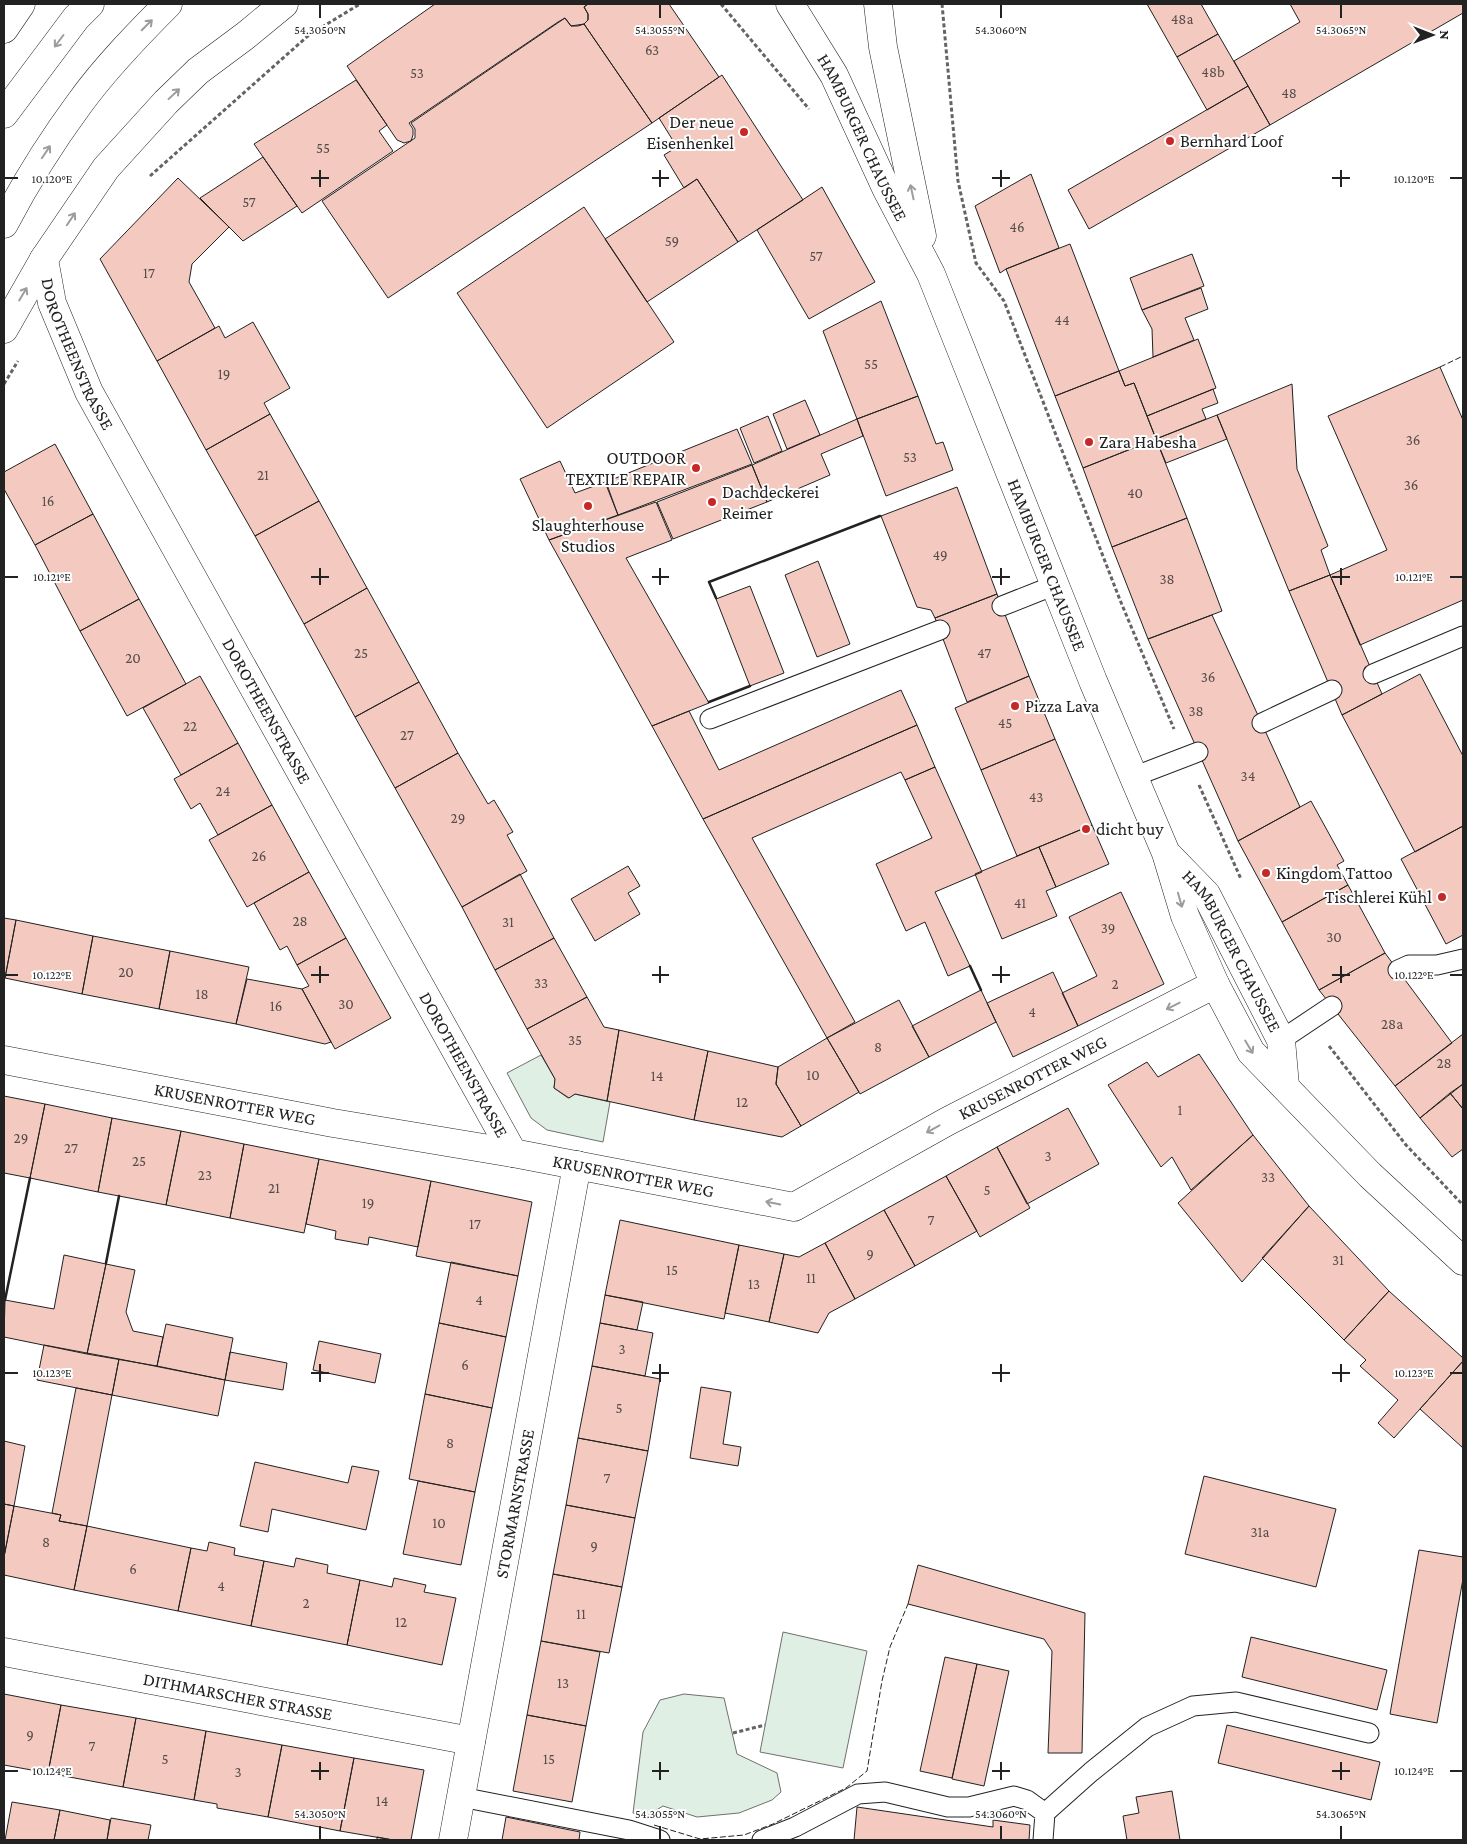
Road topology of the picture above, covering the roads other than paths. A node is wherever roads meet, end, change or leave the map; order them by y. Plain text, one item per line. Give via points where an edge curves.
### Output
1 (21, 4) edge
2 (90, 4) edge
3 (168, 4) edge
4 (284, 4) edge
5 (790, 4) edge
6 (878, 4) edge
7 (4, 29) edge
8 (4, 114) edge
9 (4, 224) edge
10 (44, 259) junction
11 (931, 274) junction
12 (4, 329) edge
13 (1055, 585) junction
14 (1002, 606) dead end
15 (940, 630) dead end
16 (1463, 636) edge
17 (1373, 674) dead end
18 (1332, 690) dead end
19 (710, 719) dead end
20 (1262, 723) dead end
21 (1192, 754) road end
22 (1133, 777) junction
23 (1166, 853) junction
24 (1463, 959) edge
25 (1398, 970) dead end
26 (1215, 984) junction
27 (1332, 1006) dead end
28 (1281, 1040) junction
29 (4, 1060) edge
30 (1285, 1086) junction
31 (513, 1153) junction
32 (577, 1165) junction
33 (1463, 1261) edge
34 (4, 1652) edge
35 (1369, 1733) dead end
36 (470, 1741) junction
37 (461, 1797) junction
38 (1045, 1813) junction
39 (453, 1840) edge
40 (660, 1840) edge
41 (762, 1840) edge
42 (1043, 1840) edge

1 - 7 main road
2 -> 8 main road
9 -> 3 main road via 29,178 80,103
10 -> 4 main road via 106,168 166,102 198,71
5 - 11 main road, HAMBURGER CHAUSSEE via 834,75 886,188
11 -> 6 main road, HAMBURGER CHAUSSEE via 885,57
12 -> 10 main road
10 - 31 main road, DOROTHEENSTRASSE via 52,303 89,392
11 - 13 main road, HAMBURGER CHAUSSEE
13 - 14 lane
13 - 22 main road, HAMBURGER CHAUSSEE
15 - 19 lane
16 - 17 lane
18 - 20 lane
21 - 22 lane
22 - 23 main road, HAMBURGER CHAUSSEE
23 -> 26 main road, HAMBURGER CHAUSSEE via 1185,916
23 - 28 main road, HAMBURGER CHAUSSEE via 1206,894
24 - 25 lane via 1436,965 1409,965
26 -> 30 main road, HAMBURGER CHAUSSEE via 1251,1052
26 -> 32 main road, KRUSENROTTER WEG via 948,1121 794,1207
27 - 28 lane
28 - 30 main road, HAMBURGER CHAUSSEE
29 - 31 main road, KRUSENROTTER WEG via 333,1123
30 - 33 main road, HAMBURGER CHAUSSEE via 1370,1175
31 - 32 main road, KRUSENROTTER WEG
32 - 36 main road, STORMARNSTRASSE
34 - 36 main road, DITHMARSCHER STRASSE
35 - 38 lane via 1236,1702 1194,1706 1146,1728
36 - 37 main road, STORMARNSTRASSE
37 - 39 main road, STORMARNSTRASSE
37 - 40 lane via 629,1830
38 - 41 lane via 1027,1800 1014,1796 969,1807 948,1808 885,1792 858,1794 795,1827
38 - 42 lane

